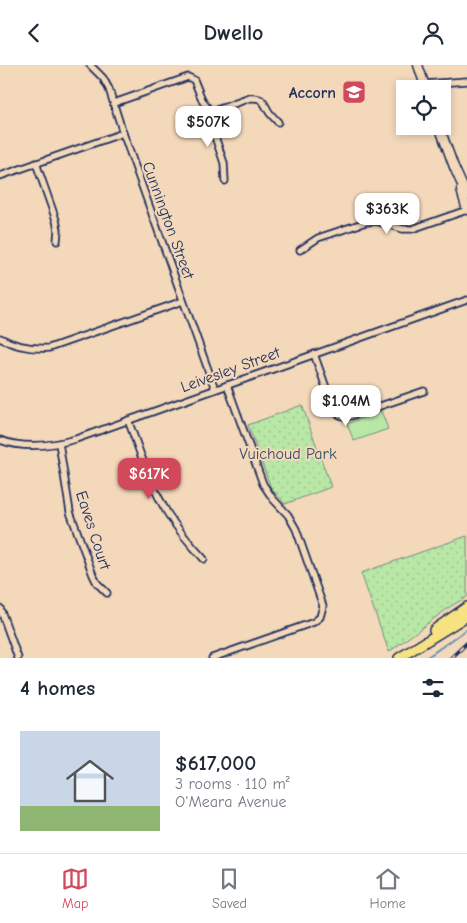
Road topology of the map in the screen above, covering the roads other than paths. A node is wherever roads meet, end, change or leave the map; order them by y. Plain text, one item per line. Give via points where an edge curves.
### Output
1 (90, 65) edge
2 (418, 65) edge
3 (423, 80) edge
4 (467, 81) edge
5 (451, 83) edge
6 (114, 103) junction
7 (211, 112) junction
8 (278, 122) dead end
9 (123, 133) junction
10 (442, 135) edge
11 (36, 163) junction
12 (454, 167) junction
13 (0, 177) edge
14 (225, 181) dead end
15 (467, 196) edge
16 (467, 210) edge
17 (57, 241) dead end
18 (300, 250) dead end
19 (467, 300) edge
20 (183, 301) junction
21 (0, 338) edge
22 (314, 354) junction
23 (227, 385) junction
24 (215, 389) junction
25 (424, 391) dead end
26 (128, 420) junction
27 (0, 440) edge
28 (59, 443) junction
29 (204, 559) dead end
30 (107, 593) dead end
31 (467, 607) edge
32 (0, 608) edge
33 (467, 616) edge
34 (414, 649) junction
35 (18, 658) edge
36 (212, 658) edge
37 (400, 658) edge

1 - 6 street, Cunnington Street via 106,83
2 - 3 main road
4 - 5 street
6 - 7 street via 188,77 194,80 202,102
6 - 9 street, Cunnington Street
7 - 8 street via 257,98 263,101
7 - 14 street via 213,131 224,163
9 - 11 street
9 - 20 street, Cunnington Street
10 - 12 main road
11 - 13 street
11 - 17 street via 56,220
12 - 15 main road
12 - 16 main road
16 - 18 street via 412,229 366,221 318,238
19 - 22 street, Leivesley Street
20 - 21 street via 49,347 20,347
20 - 24 street, Cunnington Street
22 - 23 street, Leivesley Street
22 - 25 street via 333,407 341,416 351,416
23 - 24 street, Leivesley Street
23 - 36 street via 263,484 296,529 324,615 314,622
24 - 26 street, Leivesley Street
26 - 28 street, Leivesley Street
26 - 29 street via 147,473 167,513
27 - 28 street, Leivesley Street via 16,445
28 - 30 street, Eaves Court via 70,512 93,575
31 - 34 main road
32 - 35 street
33 - 34 main road
34 - 37 main road

